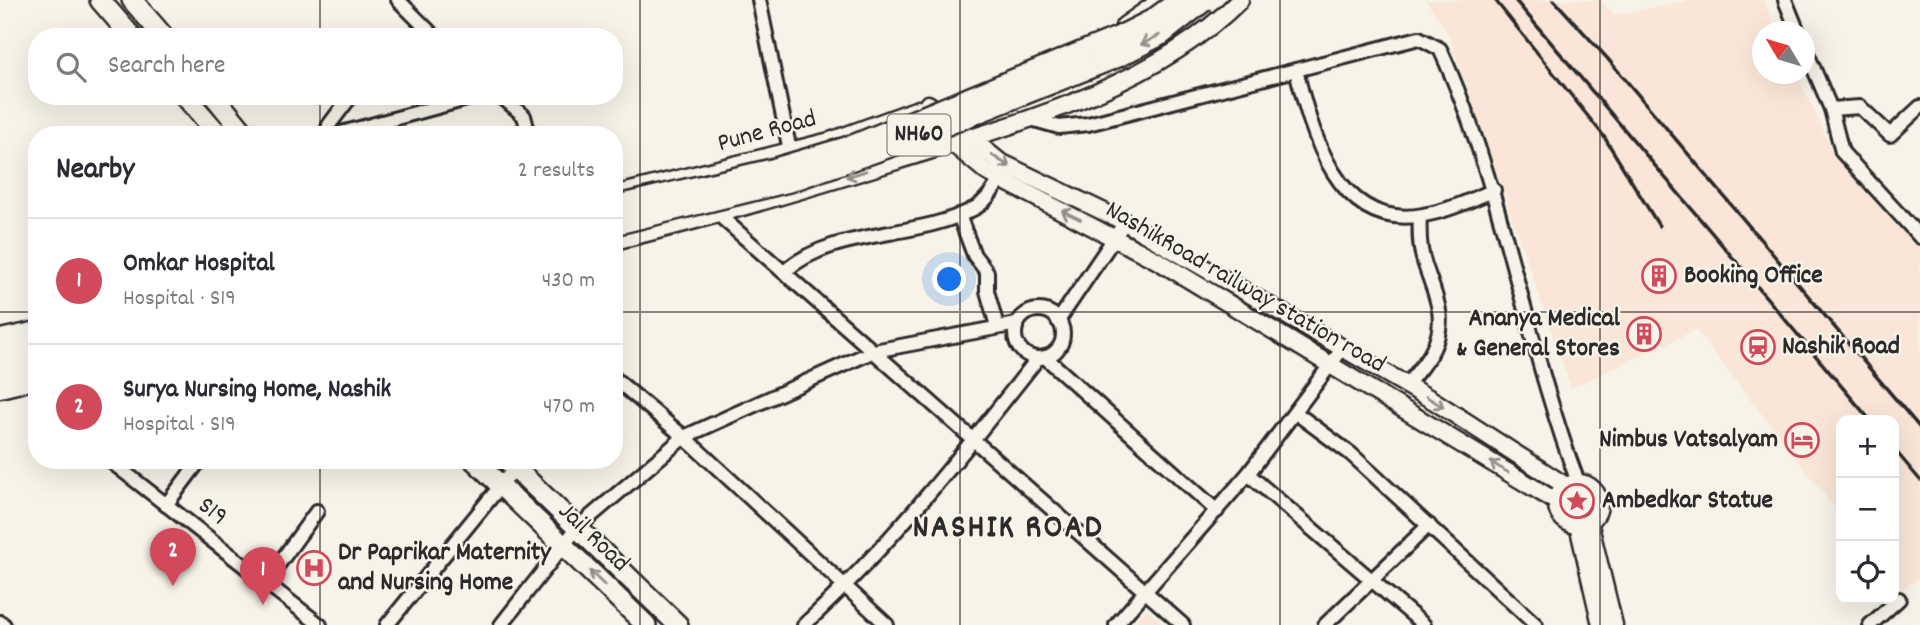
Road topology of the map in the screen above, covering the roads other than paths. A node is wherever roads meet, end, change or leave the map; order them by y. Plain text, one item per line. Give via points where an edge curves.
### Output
1 (100, 0) edge
2 (132, 0) edge
3 (398, 0) edge
4 (759, 0) edge
5 (1161, 0) edge
6 (1181, 0) edge
7 (1204, 0) edge
8 (1240, 0) edge
9 (1785, 0) edge
10 (1794, 21) edge
11 (124, 28) edge
12 (156, 28) edge
13 (426, 28) edge
14 (1296, 70) junction
15 (1815, 71) edge
16 (193, 105) edge
17 (221, 105) edge
18 (344, 105) edge
19 (445, 105) edge
20 (511, 105) edge
21 (921, 107) junction
22 (1920, 107) edge
23 (1831, 108) junction
24 (1031, 119) junction
25 (211, 126) edge
26 (239, 126) edge
27 (329, 126) edge
28 (367, 126) edge
29 (526, 126) edge
30 (968, 138) junction
31 (951, 144) junction
32 (790, 152) junction
33 (1000, 180) junction
34 (1494, 190) junction
35 (623, 193) edge
36 (623, 205) edge
37 (959, 215) junction
38 (720, 216) junction
39 (1420, 216) junction
40 (623, 222) edge
41 (1125, 222) junction
42 (1115, 237) junction
43 (1920, 237) edge
44 (623, 239) edge
45 (784, 272) junction
46 (1058, 321) junction
47 (1017, 324) junction
48 (998, 326) junction
49 (28, 332) edge
50 (0, 338) edge
51 (28, 347) edge
52 (1343, 348) junction
53 (874, 351) junction
54 (0, 354) edge
55 (1042, 358) junction
56 (1329, 365) junction
57 (28, 366) edge
58 (0, 373) edge
59 (28, 382) edge
60 (1407, 385) junction
61 (623, 386) edge
62 (0, 389) edge
63 (1296, 413) junction
64 (684, 437) junction
65 (974, 439) junction
66 (120, 469) edge
67 (193, 469) edge
68 (483, 469) edge
69 (508, 469) edge
70 (516, 469) edge
71 (1248, 474) junction
72 (1572, 484) junction
73 (500, 486) junction
74 (1557, 502) junction
75 (166, 505) junction
76 (317, 511) dead end
77 (1217, 511) junction
78 (1583, 524) junction
79 (1429, 525) junction
80 (577, 528) junction
81 (562, 544) junction
82 (1374, 580) junction
83 (265, 583) junction
84 (846, 587) junction
85 (1146, 591) junction
86 (1893, 604) edge
87 (320, 625) edge
88 (387, 625) edge
89 (501, 625) edge
90 (646, 625) edge
91 (678, 625) edge
92 (804, 625) edge
93 (887, 625) edge
94 (1116, 625) edge
95 (1183, 625) edge
96 (1325, 625) edge
97 (1424, 625) edge
98 (1536, 625) edge
99 (1601, 625) edge
100 (1614, 625) edge
101 (1870, 625) edge

1 - 11 main road
2 - 12 main road
3 - 13 street
4 - 32 street
5 - 21 main road, Pune Road via 1125,26
6 - 36 highway, NH60, bridge via 1120,37 853,146
7 -> 40 highway, NH60, bridge via 1161,34 1118,56 907,140 789,181
8 - 24 main road via 1189,45
9 - 10 street
14 - 24 street via 1088,124 1059,128
14 - 34 street via 1419,38 1440,49
14 - 39 street via 1308,120 1338,182 1374,209
15 - 23 street
16 - 25 main road
17 - 26 main road
18 - 27 street
19 - 28 street
20 - 29 street via 524,116
21 - 30 main road
21 - 31 main road, NashikRoad railway station road
21 - 32 main road, Pune Road
22 - 23 street via 1889,135 1860,107
23 - 43 street via 1842,152
24 - 30 main road
30 - 31 main road
30 -> 41 main road via 1012,169
31 - 33 main road, NashikRoad railway station road
31 -> 38 main road
32 - 35 main road, Pune Road
33 - 37 street via 984,202
42 -> 33 main road, NashikRoad railway station road
34 - 39 street
34 - 72 street
37 - 45 street via 813,252
37 - 48 street via 974,255 987,272 986,291
38 - 44 main road
38 - 45 street
39 - 60 street via 1424,263 1441,314 1433,349
41 - 42 street
41 - 52 main road
42 - 46 street
42 - 56 main road, NashikRoad railway station road
45 - 53 street
46 - 47 street via 1048,312 1033,311
46 - 55 street via 1061,343
47 - 48 street
47 - 55 street via 1018,347
48 - 53 street
49 - 50 main road
51 - 54 highway
52 - 56 street
52 - 60 main road
53 - 64 street
53 - 65 street
55 - 65 street
55 - 77 street
56 - 63 street
74 -> 56 main road, NashikRoad railway station road
57 - 58 highway
59 - 62 main road
60 -> 72 main road
61 - 64 street
63 - 71 street
63 - 79 street via 1350,453
64 - 80 street
64 - 84 street
65 - 84 street
65 - 85 street
66 - 75 street, S19
67 - 75 street
68 - 73 main road, Jail Road
69 - 73 street
70 - 80 main road, Jail Road
71 - 77 street
71 - 82 street
72 - 74 main road
72 - 78 main road via 1590,486 1598,496 1599,509
73 - 81 main road, Jail Road
73 - 88 street
74 - 78 main road via 1565,520
75 - 83 street, S19
76 - 83 street
77 - 85 street
78 - 99 main road
78 - 100 main road
79 - 82 street
79 - 98 street
80 - 81 street
80 - 91 main road, Jail Road
81 - 89 street
90 -> 81 main road, Jail Road
82 - 96 street
82 - 97 street
83 - 87 street, S19
84 - 92 street
84 - 93 street
85 - 94 street
85 - 95 street
86 - 101 street

